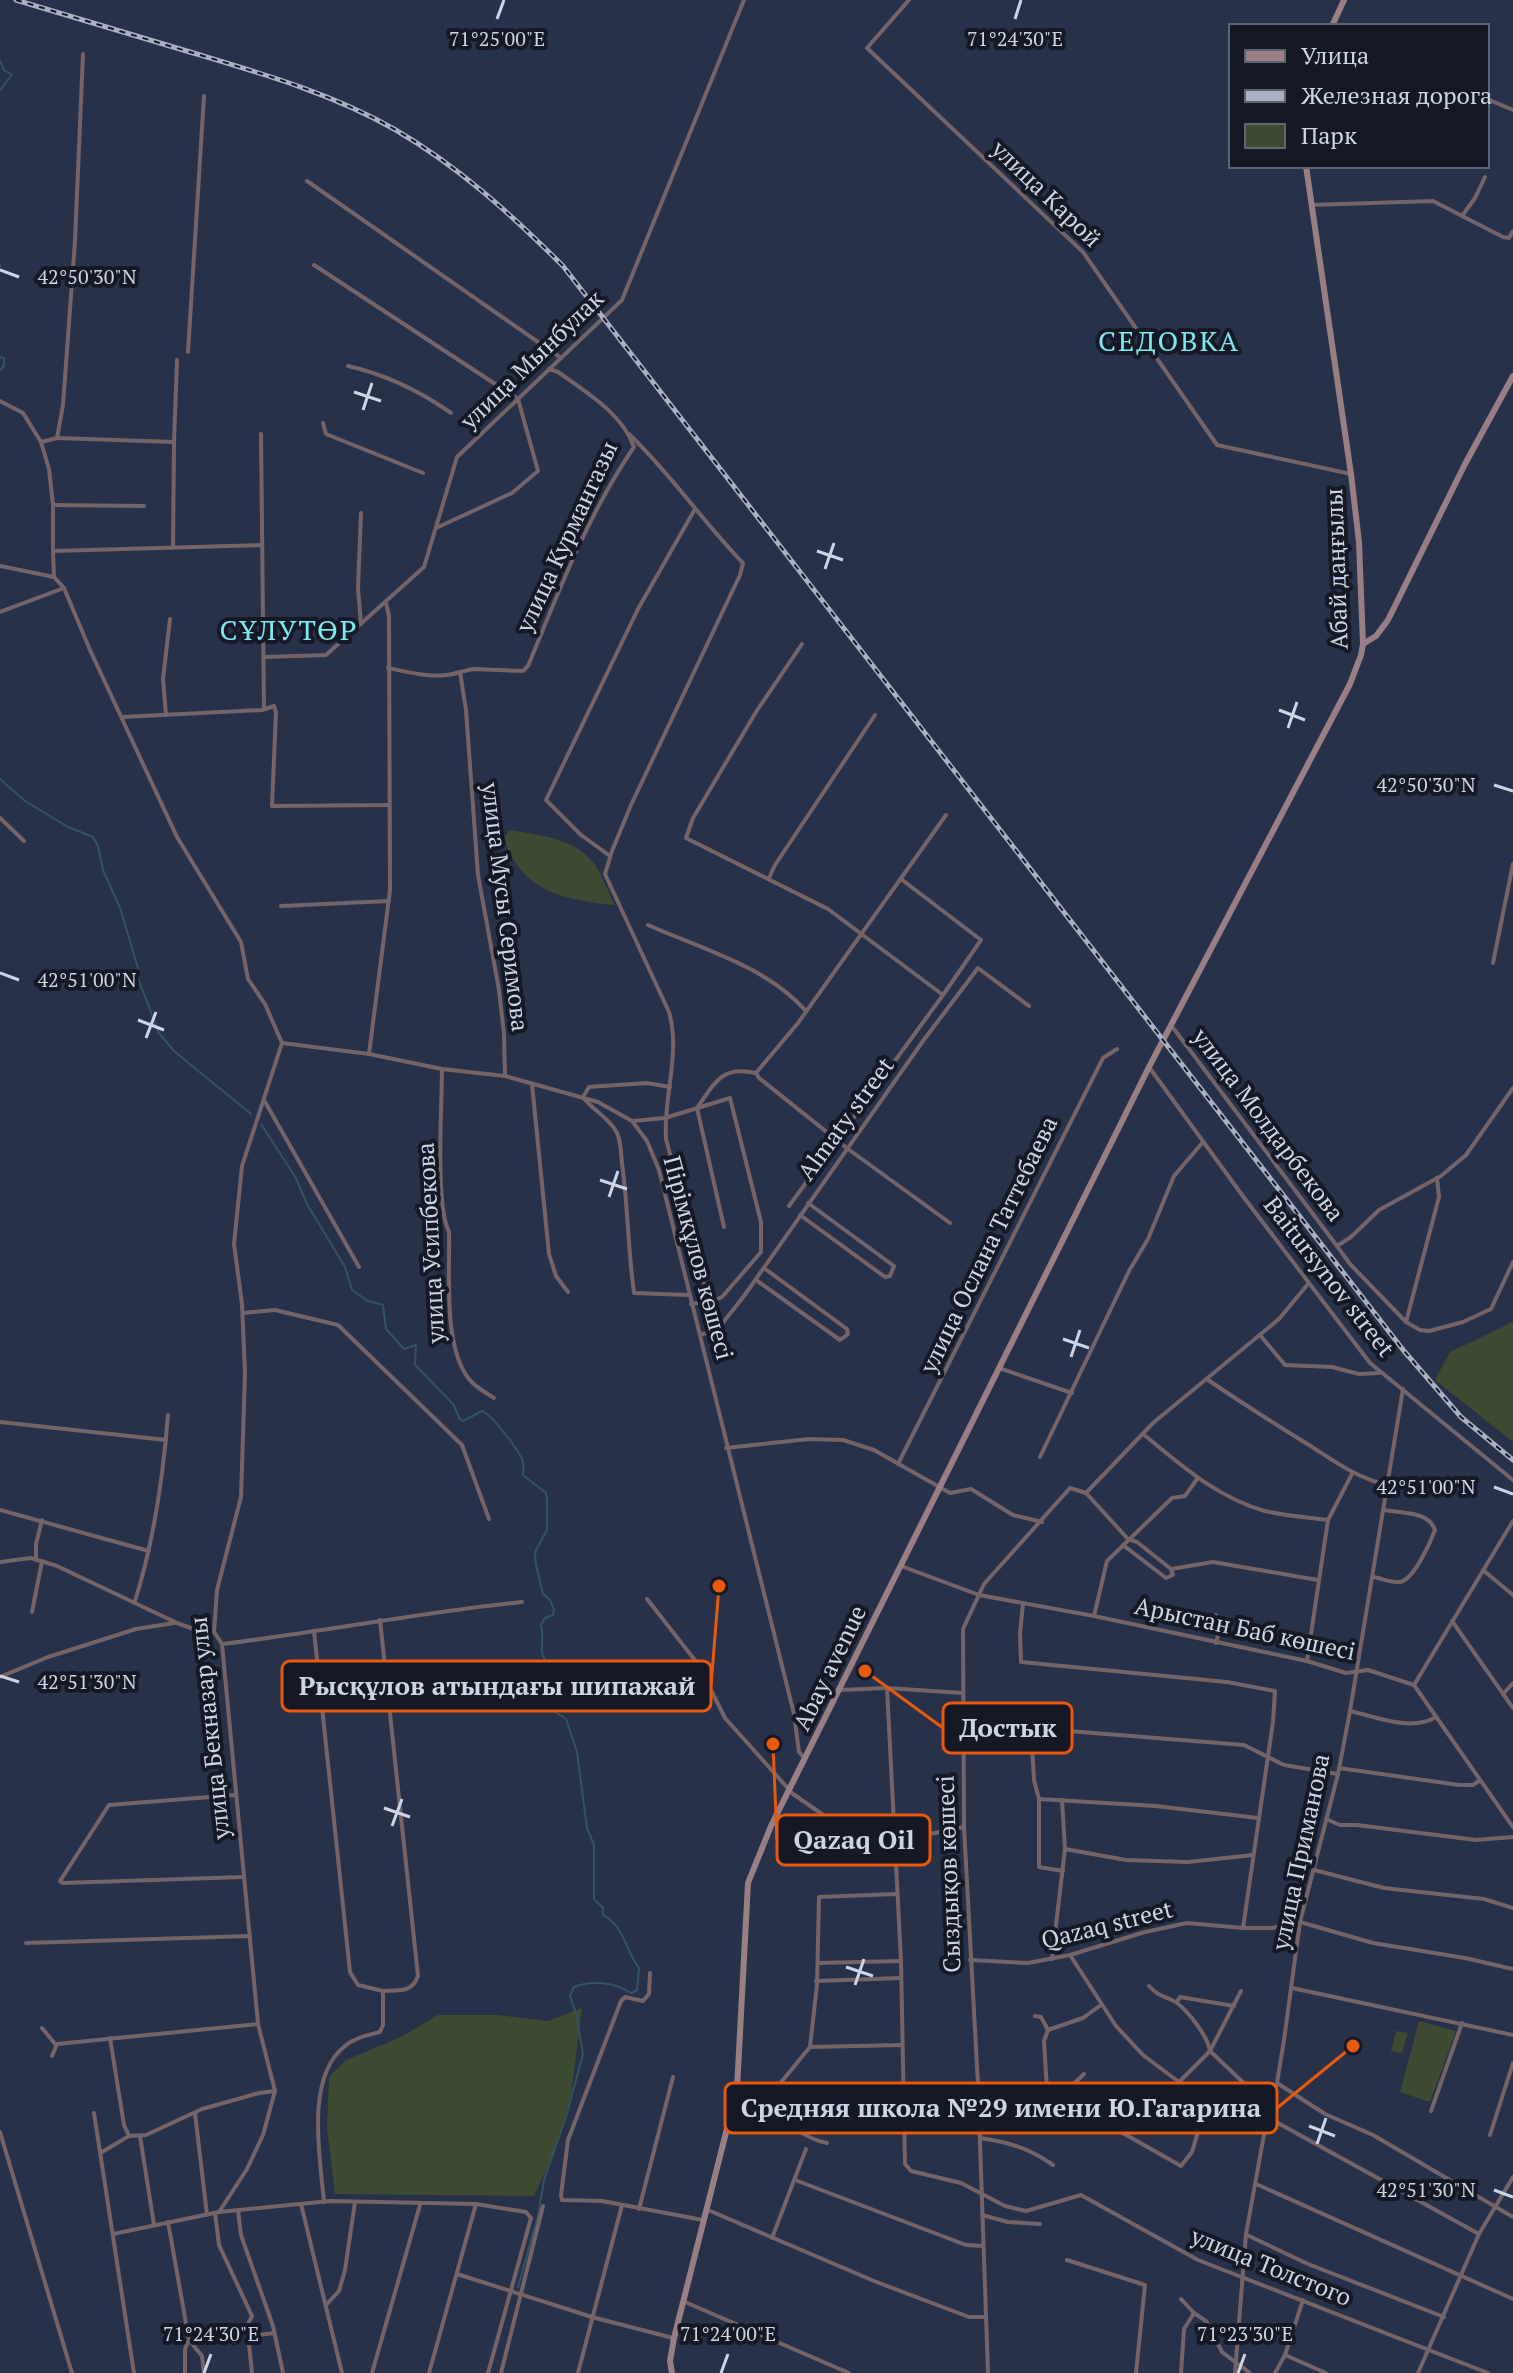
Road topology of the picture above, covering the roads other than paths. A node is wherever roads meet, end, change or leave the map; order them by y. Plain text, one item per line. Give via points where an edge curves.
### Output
1 (744, 0) edge
2 (909, 0) edge
3 (1344, 0) edge
4 (1335, 24) edge
5 (83, 54) dead end
6 (204, 96) dead end
7 (1489, 100) edge
8 (1513, 110) edge
9 (1306, 168) edge
10 (1485, 177) dead end
11 (307, 181) dead end
12 (1311, 205) junction
13 (1462, 216) junction
14 (1513, 231) edge
15 (314, 265) dead end
16 (188, 352) dead end
17 (561, 358) junction
18 (177, 360) dead end
19 (348, 366) dead end
20 (549, 369) junction
21 (1513, 376) edge
22 (1510, 389) edge
23 (518, 399) junction
24 (0, 401) edge
25 (451, 413) dead end
26 (323, 423) dead end
27 (261, 434) dead end
28 (629, 434) junction
29 (57, 438) junction
30 (41, 442) junction
31 (174, 442) junction
32 (423, 473) dead end
33 (1351, 474) junction
34 (53, 505) junction
35 (144, 506) dead end
36 (695, 509) junction
37 (361, 513) dead end
38 (436, 528) junction
39 (261, 545) junction
40 (173, 547) junction
41 (53, 551) junction
42 (0, 566) edge
43 (54, 577) junction
44 (64, 588) junction
45 (386, 603) junction
46 (0, 612) edge
47 (170, 619) dead end
48 (361, 624) junction
49 (802, 644) dead end
50 (1363, 644) junction
51 (265, 657) junction
52 (387, 667) junction
53 (460, 672) junction
54 (264, 709) junction
55 (166, 715) junction
56 (875, 715) dead end
57 (122, 717) junction
58 (389, 805) junction
59 (946, 815) dead end
60 (0, 818) edge
61 (24, 841) dead end
62 (610, 856) junction
63 (1513, 864) edge
64 (769, 878) junction
65 (901, 879) junction
66 (389, 901) junction
67 (281, 906) dead end
68 (648, 925) dead end
69 (860, 935) junction
70 (1493, 963) dead end
71 (943, 995) junction
72 (1029, 1006) dead end
73 (806, 1011) junction
74 (1171, 1025) junction
75 (282, 1043) junction
76 (1117, 1049) dead end
77 (369, 1054) junction
78 (1149, 1067) junction
79 (442, 1069) junction
80 (756, 1073) junction
81 (505, 1076) junction
82 (532, 1084) junction
83 (670, 1087) junction
84 (1513, 1088) edge
85 (583, 1097) junction
86 (264, 1100) junction
87 (697, 1108) junction
88 (665, 1118) junction
89 (632, 1121) junction
90 (838, 1141) junction
91 (1203, 1142) junction
92 (848, 1149) junction
93 (1437, 1178) junction
94 (808, 1203) junction
95 (789, 1206) dead end
96 (800, 1215) junction
97 (950, 1223) dead end
98 (724, 1227) dead end
99 (1337, 1246) junction
100 (1513, 1262) edge
101 (359, 1267) dead end
102 (764, 1268) junction
103 (756, 1279) junction
104 (1308, 1284) junction
105 (568, 1292) dead end
106 (688, 1295) junction
107 (705, 1302) junction
108 (691, 1304) junction
109 (243, 1313) junction
110 (1406, 1322) junction
111 (700, 1335) junction
112 (1260, 1335) junction
113 (999, 1368) junction
114 (1382, 1373) junction
115 (1208, 1380) junction
116 (1403, 1389) junction
117 (1072, 1393) junction
118 (494, 1398) dead end
119 (168, 1415) dead end
120 (0, 1422) edge
121 (1143, 1434) junction
122 (166, 1440) junction
123 (726, 1448) junction
124 (1040, 1457) dead end
125 (898, 1464) junction
126 (1353, 1472) junction
127 (1197, 1479) junction
128 (1513, 1480) edge
129 (1388, 1485) junction
130 (940, 1488) junction
131 (1086, 1493) junction
132 (0, 1510) edge
133 (1384, 1510) junction
134 (489, 1519) dead end
135 (42, 1520) junction
136 (1328, 1520) junction
137 (1513, 1521) edge
138 (1042, 1522) junction
139 (1128, 1539) junction
140 (1123, 1545) junction
141 (149, 1551) junction
142 (39, 1560) junction
143 (0, 1562) edge
144 (901, 1566) junction
145 (1171, 1569) junction
146 (1483, 1570) junction
147 (1373, 1577) junction
148 (1319, 1580) junction
149 (979, 1595) junction
150 (1513, 1595) edge
151 (647, 1599) dead end
152 (135, 1601) junction
153 (522, 1602) dead end
154 (1023, 1604) junction
155 (32, 1612) dead end
156 (1216, 1615) dead end
157 (1094, 1616) junction
158 (380, 1620) junction
159 (1452, 1621) junction
160 (177, 1623) junction
161 (314, 1631) junction
162 (214, 1632) junction
163 (1216, 1643) junction
164 (222, 1644) junction
165 (1307, 1661) junction
166 (1357, 1673) junction
167 (0, 1677) edge
168 (1513, 1683) edge
169 (1414, 1685) junction
170 (887, 1688) junction
171 (839, 1690) junction
172 (962, 1693) junction
173 (1503, 1694) junction
174 (1513, 1708) edge
175 (1350, 1711) junction
176 (962, 1717) junction
177 (1436, 1717) junction
178 (1031, 1728) junction
179 (1267, 1756) junction
180 (805, 1759) junction
181 (1338, 1771) junction
182 (1479, 1781) junction
183 (789, 1787) junction
184 (235, 1795) junction
185 (1039, 1799) junction
186 (1062, 1800) junction
187 (1258, 1818) junction
188 (1326, 1819) junction
189 (964, 1827) junction
190 (1513, 1827) edge
191 (894, 1836) junction
192 (1513, 1837) edge
193 (1065, 1849) junction
194 (1254, 1854) junction
195 (1314, 1870) junction
196 (1063, 1871) junction
197 (243, 1877) junction
198 (897, 1894) junction
199 (1513, 1908) edge
200 (1300, 1922) junction
201 (1243, 1928) junction
202 (250, 1936) junction
203 (26, 1943) dead end
204 (1070, 1955) junction
205 (1052, 1959) junction
206 (970, 1960) junction
207 (901, 1961) junction
208 (818, 1963) junction
209 (1513, 1969) edge
210 (650, 1973) dead end
211 (901, 1978) junction
212 (816, 1981) junction
213 (1149, 1986) dead end
214 (1292, 1988) junction
215 (383, 1991) junction
216 (1241, 1991) dead end
217 (1176, 2003) junction
218 (1101, 2005) junction
219 (1234, 2006) junction
220 (1035, 2016) dead end
221 (1462, 2023) junction
222 (258, 2024) junction
223 (42, 2028) dead end
224 (1048, 2030) junction
225 (1513, 2035) edge
226 (110, 2038) junction
227 (902, 2045) junction
228 (56, 2046) junction
229 (810, 2047) junction
230 (1210, 2051) junction
231 (52, 2056) dead end
232 (1513, 2063) edge
233 (1084, 2074) dead end
234 (673, 2077) dead end
235 (1179, 2082) junction
236 (1277, 2083) junction
237 (978, 2085) junction
238 (737, 2089) junction
239 (1047, 2090) junction
240 (275, 2091) junction
241 (775, 2093) junction
242 (1061, 2096) junction
243 (1121, 2106) dead end
244 (904, 2107) junction
245 (1269, 2107) junction
246 (1431, 2111) dead end
247 (94, 2113) dead end
248 (195, 2113) junction
249 (1267, 2117) junction
250 (1108, 2126) junction
251 (0, 2132) edge
252 (1490, 2135) dead end
253 (129, 2136) junction
254 (140, 2136) junction
255 (980, 2138) junction
256 (827, 2143) dead end
257 (806, 2149) dead end
258 (101, 2152) junction
259 (1053, 2165) dead end
260 (1513, 2177) edge
261 (795, 2180) junction
262 (1256, 2184) junction
263 (981, 2192) junction
264 (324, 2202) junction
265 (355, 2202) junction
266 (301, 2204) junction
267 (476, 2204) junction
268 (420, 2205) junction
269 (622, 2205) junction
270 (543, 2206) dead end
271 (1495, 2207) junction
272 (639, 2209) junction
273 (238, 2210) junction
274 (708, 2210) junction
275 (217, 2213) junction
276 (207, 2215) junction
277 (982, 2215) junction
278 (1513, 2217) edge
279 (705, 2220) junction
280 (168, 2222) junction
281 (1040, 2224) dead end
282 (154, 2225) junction
283 (113, 2234) junction
284 (1246, 2234) junction
285 (1479, 2234) junction
286 (772, 2238) junction
287 (983, 2246) junction
288 (1067, 2260) dead end
289 (457, 2274) junction
290 (1460, 2276) junction
291 (1243, 2277) junction
292 (510, 2292) junction
293 (520, 2295) junction
294 (1181, 2299) dead end
295 (1513, 2299) edge
296 (1303, 2300) junction
297 (685, 2302) junction
298 (326, 2305) junction
299 (1194, 2313) junction
300 (592, 2317) junction
301 (986, 2317) junction
302 (1444, 2317) junction
303 (248, 2324) dead end
304 (274, 2333) junction
305 (674, 2338) junction
306 (189, 2340) junction
307 (1429, 2350) junction
308 (1285, 2355) junction
309 (1236, 2360) junction
310 (72, 2373) edge
311 (134, 2373) edge
312 (185, 2373) edge
313 (204, 2373) edge
314 (252, 2373) edge
315 (283, 2373) edge
316 (342, 2373) edge
317 (372, 2373) edge
318 (429, 2373) edge
319 (488, 2373) edge
320 (501, 2373) edge
321 (578, 2373) edge
322 (669, 2373) edge
323 (849, 2373) edge
324 (988, 2373) edge
325 (1136, 2373) edge
326 (1181, 2373) edge
327 (1235, 2373) edge
328 (1250, 2373) edge
329 (1275, 2373) edge
330 (1326, 2373) edge
331 (1418, 2373) edge
332 (1488, 2373) edge

1 - 17 street, улица Мынбулак via 622,300
2 - 33 street, улица Карой via 867,48 1083,252 1217,445
3 - 4 street
5 - 29 street via 74,256
6 - 16 street
7 - 8 street
9 - 12 street, Абай даңғылы
10 - 13 street
11 - 17 street
12 - 13 street via 1433,201
12 - 33 street, Абай даңғылы
13 - 14 street via 1503,237
15 - 23 street
17 - 20 street, улица Мынбулак
18 - 31 street
19 - 25 street via 431,399
20 - 23 street, улица Мынбулак
20 - 28 street, улица Курмангазы via 608,410
21 - 22 street
22 - 50 street via 1459,476 1388,620
23 - 38 street, улица Мынбулак via 457,457
23 - 38 street via 538,471 512,493
24 - 30 street via 23,413
26 - 32 street via 326,434
27 - 39 street
28 - 36 street
28 - 53 street, улица Курмангазы via 634,447 573,558 528,666 515,672
29 - 30 street
29 - 31 street
30 - 34 street
31 - 40 street
33 - 50 street, Абай даңғылы
34 - 35 street
34 - 41 street
36 - 62 street via 743,563
36 - 62 street via 638,609 546,800
37 - 48 street
38 - 45 street, улица Мынбулак via 424,567
39 - 40 street
39 - 51 street
40 - 41 street
41 - 43 street
42 - 43 street
43 - 44 street
44 - 46 street
44 - 57 street
45 - 48 street, улица Мынбулак
45 - 52 street
47 - 55 street via 163,679
48 - 51 street, улица Мынбулак via 326,655
49 - 64 street via 756,712 686,838
50 - 74 street, Абай даңғылы via 1350,684
51 - 54 street
52 - 53 street via 442,677
52 - 58 street
53 - 81 street, улица Мусы Серимова via 478,875 499,990
54 - 55 street
54 - 58 street via 276,708 272,806
55 - 57 street
56 - 64 street
57 - 75 street via 177,837 241,942 248,979
58 - 66 street
59 - 65 street
60 - 61 street
62 - 83 street via 605,874 675,1034
63 - 70 street
64 - 69 street via 828,909
65 - 69 street
65 - 71 street via 981,940
66 - 67 street
66 - 77 street
68 - 73 street via 739,964 777,985
69 - 71 street
69 - 73 street
71 - 90 street
72 - 92 street, Almaty street via 978,968
73 - 80 street
74 - 78 street, Абай даңғылы
74 - 99 street, улица Молдарбекова
75 - 77 street, Пірімқұлов көшесі
75 - 86 street, улица Бекназар улы
76 - 125 street, улица Ослана Таттебаева via 1103,1058
77 - 79 street, Пірімқұлов көшесі
78 - 91 street, Baitursynov street
78 - 113 street, Abay avenue
79 - 81 street, Пірімқұлов көшесі
79 - 118 street, улица Усипбекова via 442,1183 452,1336 456,1357 470,1381
80 - 87 street via 739,1069 723,1074
80 - 90 street
81 - 82 street, Пірімқұлов көшесі
82 - 85 street, Пірімқұлов көшесі
82 - 105 street via 549,1254
83 - 85 street via 589,1087
83 - 88 street
84 - 93 street, улица Молдарбекова via 1466,1155
85 - 89 street, Пірімқұлов көшесі
85 - 106 street via 618,1134 634,1293
86 - 101 street
86 - 109 street, улица Бекназар улы via 242,1166 234,1244
87 - 88 street
87 - 98 street
87 - 107 street via 730,1098 761,1222 761,1252 722,1297
88 - 89 street
88 - 107 street
89 - 106 street, Пірімқұлов көшесі via 659,1170
90 - 92 street
90 - 95 street
91 - 104 street, Baitursynov street
91 - 117 street via 1174,1176
92 - 94 street, Almaty street
92 - 97 street
93 - 99 street, улица Молдарбекова via 1379,1210
93 - 110 street via 1439,1197
94 - 96 street, Almaty street
94 - 96 street via 895,1270 885,1277
96 - 102 street, Almaty street
99 - 110 street
100 - 110 street via 1491,1309 1429,1331
102 - 103 street, Almaty street
102 - 103 street via 848,1334 840,1340
103 - 111 street, Almaty street via 718,1329
104 - 112 street, Сыздықов көшесі
104 - 114 street, Baitursynov street
106 - 108 street, Пірімқұлов көшесі
107 - 108 street
108 - 111 street, Пірімқұлов көшесі
109 - 134 street via 275,1310 338,1325 462,1445
109 - 162 street, улица Бекназар улы via 240,1506 217,1590
111 - 123 street, Пірімқұлов көшесі
112 - 114 street via 1285,1365
112 - 115 street, Сыздықов көшесі
113 - 117 street
113 - 130 street, Abay avenue
114 - 116 street, Baitursynov street
115 - 121 street, Сыздықов көшесі
115 - 126 street
116 - 128 street, Baitursynov street
116 - 129 street, улица Приманова
117 - 124 street
119 - 122 street
120 - 122 street
121 - 127 street
121 - 131 street, Сыздықов көшесі
122 - 141 street
123 - 125 street via 843,1440
123 - 180 street, Пірімқұлов көшесі via 794,1714 799,1752
125 - 130 street
126 - 129 street
126 - 136 street
127 - 136 street via 1252,1507
127 - 139 street via 1185,1496 1172,1498
129 - 133 street, улица Приманова
130 - 138 street via 950,1493 971,1489 1013,1515
130 - 144 street, Abay avenue
131 - 138 street, Сыздықов көшесі via 1070,1488
131 - 139 street
132 - 135 street
133 - 147 street, улица Приманова
133 - 147 street via 1423,1516 1435,1530 1405,1581
135 - 141 street
135 - 142 street via 36,1544
136 - 148 street
137 - 146 street
138 - 149 street, Сыздықов көшесі via 1013,1549
139 - 140 street
139 - 145 street
140 - 145 street via 1166,1578 1173,1575
140 - 157 street via 1107,1561
141 - 152 street
142 - 143 street
142 - 152 street
142 - 155 street
144 - 149 street, Арыстан Баб көшесі
144 - 171 street, Abay avenue
145 - 148 street via 1213,1562
146 - 150 street
146 - 159 street
147 - 166 street, улица Приманова
148 - 165 street
149 - 154 street, Арыстан Баб көшесі
149 - 172 street, Сыздықов көшесі via 963,1629
151 - 183 street via 698,1664 725,1718
152 - 160 street
153 - 158 street
154 - 157 street, Арыстан Баб көшесі
154 - 179 street via 1021,1662 1275,1691
156 - 163 street via 1221,1623
157 - 163 street, Арыстан Баб көшесі
158 - 161 street
158 - 215 street via 418,1976 412,1987
159 - 169 street
159 - 173 street
160 - 162 street
160 - 167 street via 124,1632
161 - 164 street
161 - 215 street via 350,1972 358,1985
162 - 164 street, улица Бекназар улы
163 - 165 street, Арыстан Баб көшесі
164 - 184 street, улица Бекназар улы
165 - 166 street, Арыстан Баб көшесі
166 - 169 street, Арыстан Баб көшесі via 1368,1670
166 - 175 street, улица Приманова
168 - 173 street
169 - 177 street
170 - 171 street
170 - 172 street
170 - 191 street
171 - 180 street, Abay avenue
172 - 176 street, Сыздықов көшесі
173 - 174 street
175 - 177 street via 1409,1723
175 - 181 street, улица Приманова
176 - 178 street
176 - 189 street, Сыздықов көшесі
177 - 182 street
178 - 179 street via 1244,1745
178 - 185 street
179 - 181 street via 1284,1765
179 - 187 street
180 - 183 street, Abay avenue
181 - 182 street via 1459,1785
181 - 188 street, улица Приманова
182 - 190 street
183 - 191 street via 839,1825 885,1840
183 - 238 street, Abay avenue via 748,1883
184 - 197 street, улица Бекназар улы
184 - 197 street via 109,1805 60,1881
185 - 186 street
185 - 196 street via 1039,1867
186 - 187 street
186 - 193 street
187 - 194 street
188 - 192 street via 1340,1825 1476,1840
188 - 195 street, улица Приманова
189 - 191 street
189 - 206 street, Сыздықов көшесі
191 - 198 street
193 - 194 street via 1126,1860 1188,1862
193 - 196 street
194 - 201 street
195 - 199 street via 1384,1888 1484,1899
195 - 200 street, улица Приманова
196 - 205 street
197 - 202 street, улица Бекназар улы
198 - 207 street
198 - 208 street via 819,1897
200 - 201 street, Qazaq street
200 - 209 street via 1373,1943
200 - 214 street, улица Приманова
201 - 204 street, Qazaq street via 1187,1923
202 - 203 street
202 - 222 street, улица Бекназар улы
204 - 205 street, Qazaq street
204 - 218 street
205 - 206 street, Qazaq street
206 - 237 street, Сыздықов көшесі
207 - 208 street
207 - 211 street
208 - 212 street
210 - 269 street via 649,1994 643,2001 621,2001 568,2140 561,2186 562,2200
211 - 212 street
211 - 227 street
212 - 229 street
213 - 217 street
214 - 221 street
214 - 236 street, улица Приманова
215 - 264 street via 380,2032 346,2044 321,2082
216 - 219 street
217 - 219 street via 1190,1997
217 - 230 street via 1208,2040
218 - 224 street via 1083,2018
218 - 235 street via 1143,2055
219 - 230 street
220 - 224 street
221 - 225 street
221 - 246 street
222 - 226 street
222 - 240 street, улица Бекназар улы
223 - 228 street
224 - 239 street
226 - 228 street
226 - 253 street
227 - 229 street
227 - 244 street
228 - 231 street
229 - 241 street
230 - 235 street
230 - 245 street
232 - 252 street
233 - 242 street
234 - 272 street
235 - 250 street via 1197,2117 1192,2152 1181,2166
236 - 245 street, улица Приманова
236 - 271 street
237 - 239 street
237 - 255 street, Сыздықов көшесі
238 - 241 street
238 - 274 street, Abay avenue
239 - 242 street
240 - 248 street
240 - 275 street, улица Бекназар улы via 247,2169
241 - 244 street via 851,2108
241 - 256 street via 777,2111 814,2141
242 - 250 street
243 - 250 street
244 - 263 street, улица Толстого via 905,2164 911,2171
245 - 249 street, улица Приманова
247 - 258 street
248 - 254 street
248 - 276 street
249 - 262 street, улица Приманова
249 - 285 street
251 - 310 street
253 - 254 street
253 - 258 street
254 - 282 street
255 - 259 street via 1011,2143
255 - 263 street, Сыздықов көшесі
257 - 261 street
258 - 283 street
260 - 271 street
261 - 286 street
261 - 287 street via 966,2245
262 - 284 street, улица Приманова
262 - 290 street
263 - 277 street, Сыздықов көшесі
263 - 291 street, улица Толстого via 1026,2211 1081,2195 1198,2260
264 - 265 street
264 - 266 street
265 - 268 street
265 - 298 street via 345,2270 339,2291
266 - 273 street
266 - 298 street
267 - 268 street
267 - 289 street
267 - 292 street via 526,2212 531,2218
268 - 317 street
269 - 272 street
269 - 300 street
270 - 293 street
271 - 278 street
271 - 285 street
272 - 279 street
273 - 275 street
273 - 304 street via 241,2235
274 - 279 street, Abay avenue
274 - 286 street
275 - 276 street
275 - 303 street via 219,2245 252,2316
276 - 280 street
277 - 281 street
277 - 287 street, Сыздықов көшесі
279 - 297 street, Abay avenue
280 - 282 street
280 - 306 street
282 - 283 street
283 - 311 street
284 - 291 street, улица Приманова
284 - 302 street
285 - 290 street
286 - 301 street via 969,2317
287 - 301 street, Сыздықов көшесі
288 - 325 street via 1145,2285
289 - 292 street
289 - 318 street
290 - 295 street
290 - 302 street
291 - 296 street, улица Толстого
291 - 309 street, улица Приманова
292 - 293 street
292 - 319 street
293 - 300 street
293 - 320 street
294 - 299 street
296 - 307 street, улица Толстого
296 - 308 street
297 - 305 street, Abay avenue
297 - 323 street
298 - 316 street
299 - 309 street via 1206,2321 1222,2352
299 - 326 street via 1184,2329
300 - 305 street
300 - 321 street
301 - 324 street, Сыздықов көшесі
302 - 307 street
304 - 314 street via 259,2335 249,2344
304 - 315 street
305 - 322 street, Abay avenue
306 - 312 street
306 - 313 street via 202,2356
307 - 331 street
307 - 332 street, улица Толстого
308 - 329 street
308 - 330 street
309 - 327 street, улица Приманова
309 - 328 street

